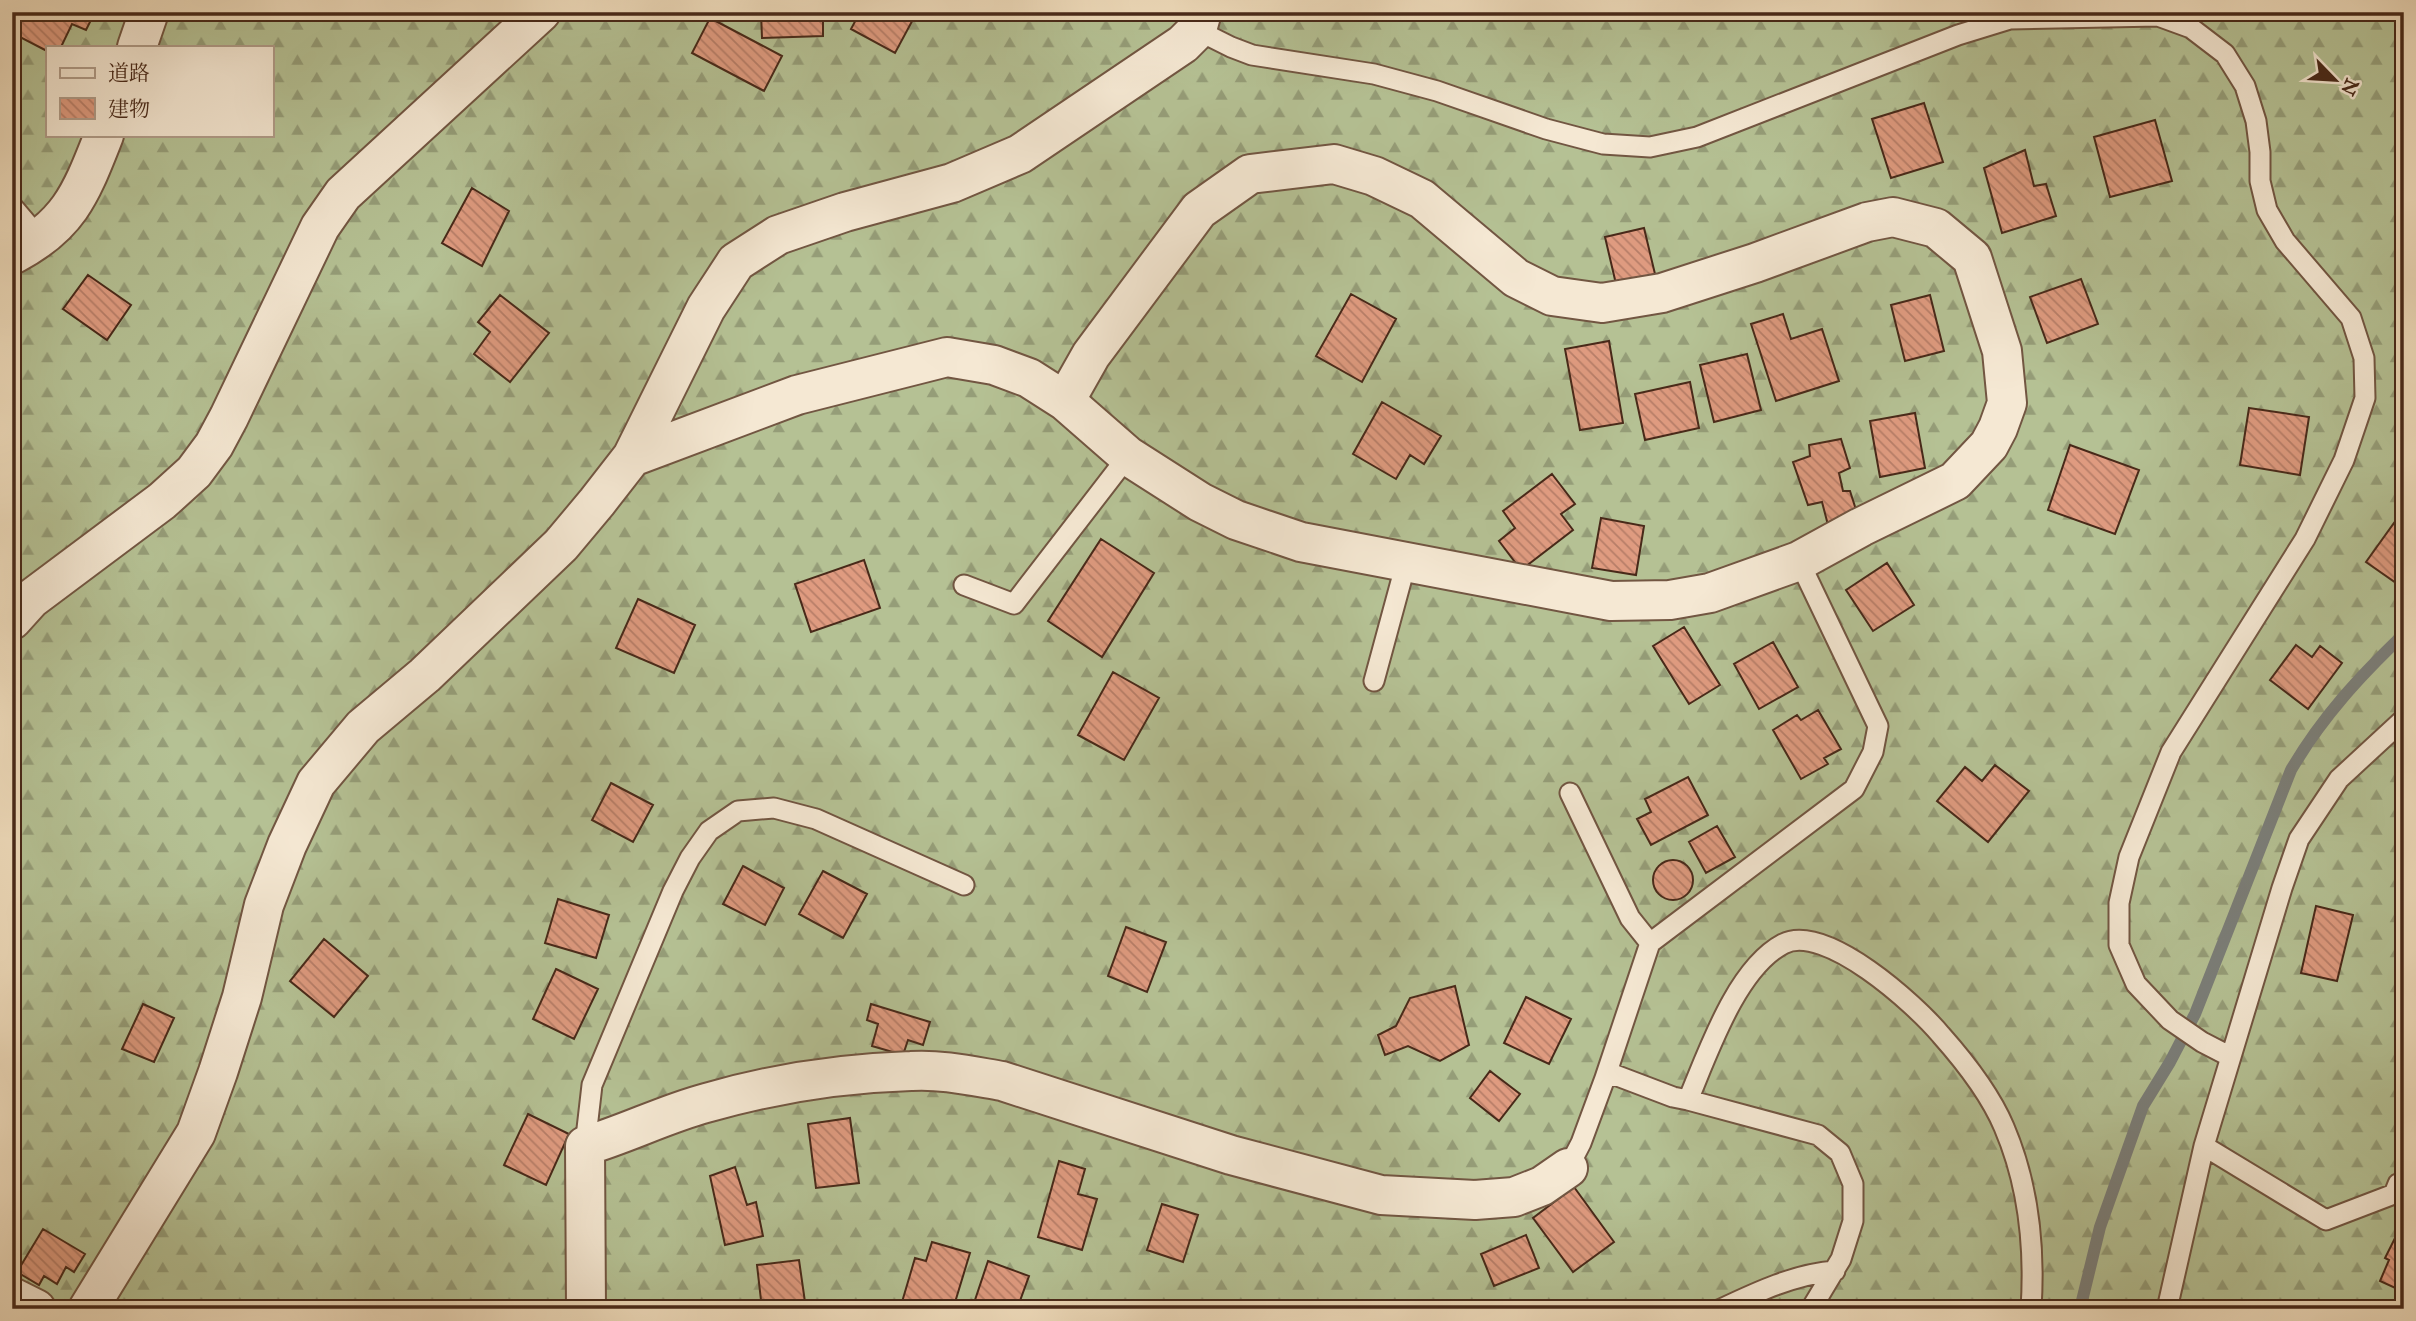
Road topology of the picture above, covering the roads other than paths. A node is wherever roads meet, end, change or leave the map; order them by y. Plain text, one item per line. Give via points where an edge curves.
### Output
1 (149, 12) edge
2 (541, 12) edge
3 (1199, 21) edge
4 (137, 46) edge
5 (104, 136) edge
6 (12, 206) edge
7 (26, 247) edge
8 (1065, 401) junction
9 (1128, 456) junction
10 (632, 457) junction
11 (1799, 562) junction
12 (1406, 563) junction
13 (964, 585) dead end
14 (12, 620) edge
15 (1374, 681) dead end
16 (2404, 719) edge
17 (1570, 793) dead end
18 (964, 885) dead end
19 (1650, 943) junction
20 (2231, 1057) junction
21 (1605, 1078) junction
22 (1688, 1100) junction
23 (585, 1146) junction
24 (2204, 1146) junction
25 (1567, 1168) joint
26 (2404, 1184) edge
27 (1835, 1270) junction
28 (12, 1297) edge
29 (36, 1309) edge
30 (88, 1309) edge
31 (586, 1309) edge
32 (1721, 1309) edge
33 (1811, 1309) edge
34 (2031, 1309) edge
35 (2167, 1309) edge

1 - 4 street
2 - 14 street via 333,205 229,417 194,472 31,599
3 - 10 street via 1183,44 1020,155 952,183 778,234 736,262 706,308
3 - 20 lane via 1231,47 1252,55 1374,74 1603,145 1650,147 1698,137 1958,34 2010,19 2158,16 2191,28 2225,54 2245,86 2256,121 2267,210 2285,241 2351,318 2364,358 2365,398 2344,460 2305,539 2171,752 2129,857 2119,903 2119,945 2136,984 2175,1023
5 - 7 street via 75,204 54,228
6 - 7 lane
8 - 9 street
8 - 10 street via 1029,378 994,365 947,358 797,396
8 - 11 street via 1091,355 1199,210 1250,174 1334,164 1374,176 1422,199 1516,278 1552,296 1602,303 1662,293 1867,222 1893,217 1936,228 1972,258 2002,351 2007,402 1998,428 1989,445 1955,481
9 - 12 street via 1236,520 1301,542
9 - 13 lane via 1014,604
10 - 30 street via 561,545 425,675 363,727 316,783 264,905 242,997 196,1133
11 - 12 street via 1710,593 1670,600 1611,601
11 - 19 lane via 1878,726 1873,752 1854,789
12 - 15 lane
16 - 20 lane via 2339,779 2299,839
17 - 19 lane via 1630,918
18 - 23 lane via 817,819 774,808 738,810 709,831 673,891 592,1085
19 - 21 lane
20 - 24 lane
21 - 22 lane via 1615,1075
21 - 25 lane
22 - 27 lane via 1818,1135 1840,1153 1853,1184 1853,1221
22 - 34 lane via 1741,984 1769,954 1785,943 1808,942 1832,948 1869,969 1940,1033 2004,1126 2030,1221
23 - 25 street via 704,1103 783,1085 914,1070 1002,1081 1231,1155 1381,1195 1475,1200 1514,1197 1542,1186
23 - 31 street
24 - 26 lane via 2326,1220 2394,1194 2398,1184
24 - 35 lane
27 - 32 lane via 1813,1273
27 - 33 lane
28 - 29 street

